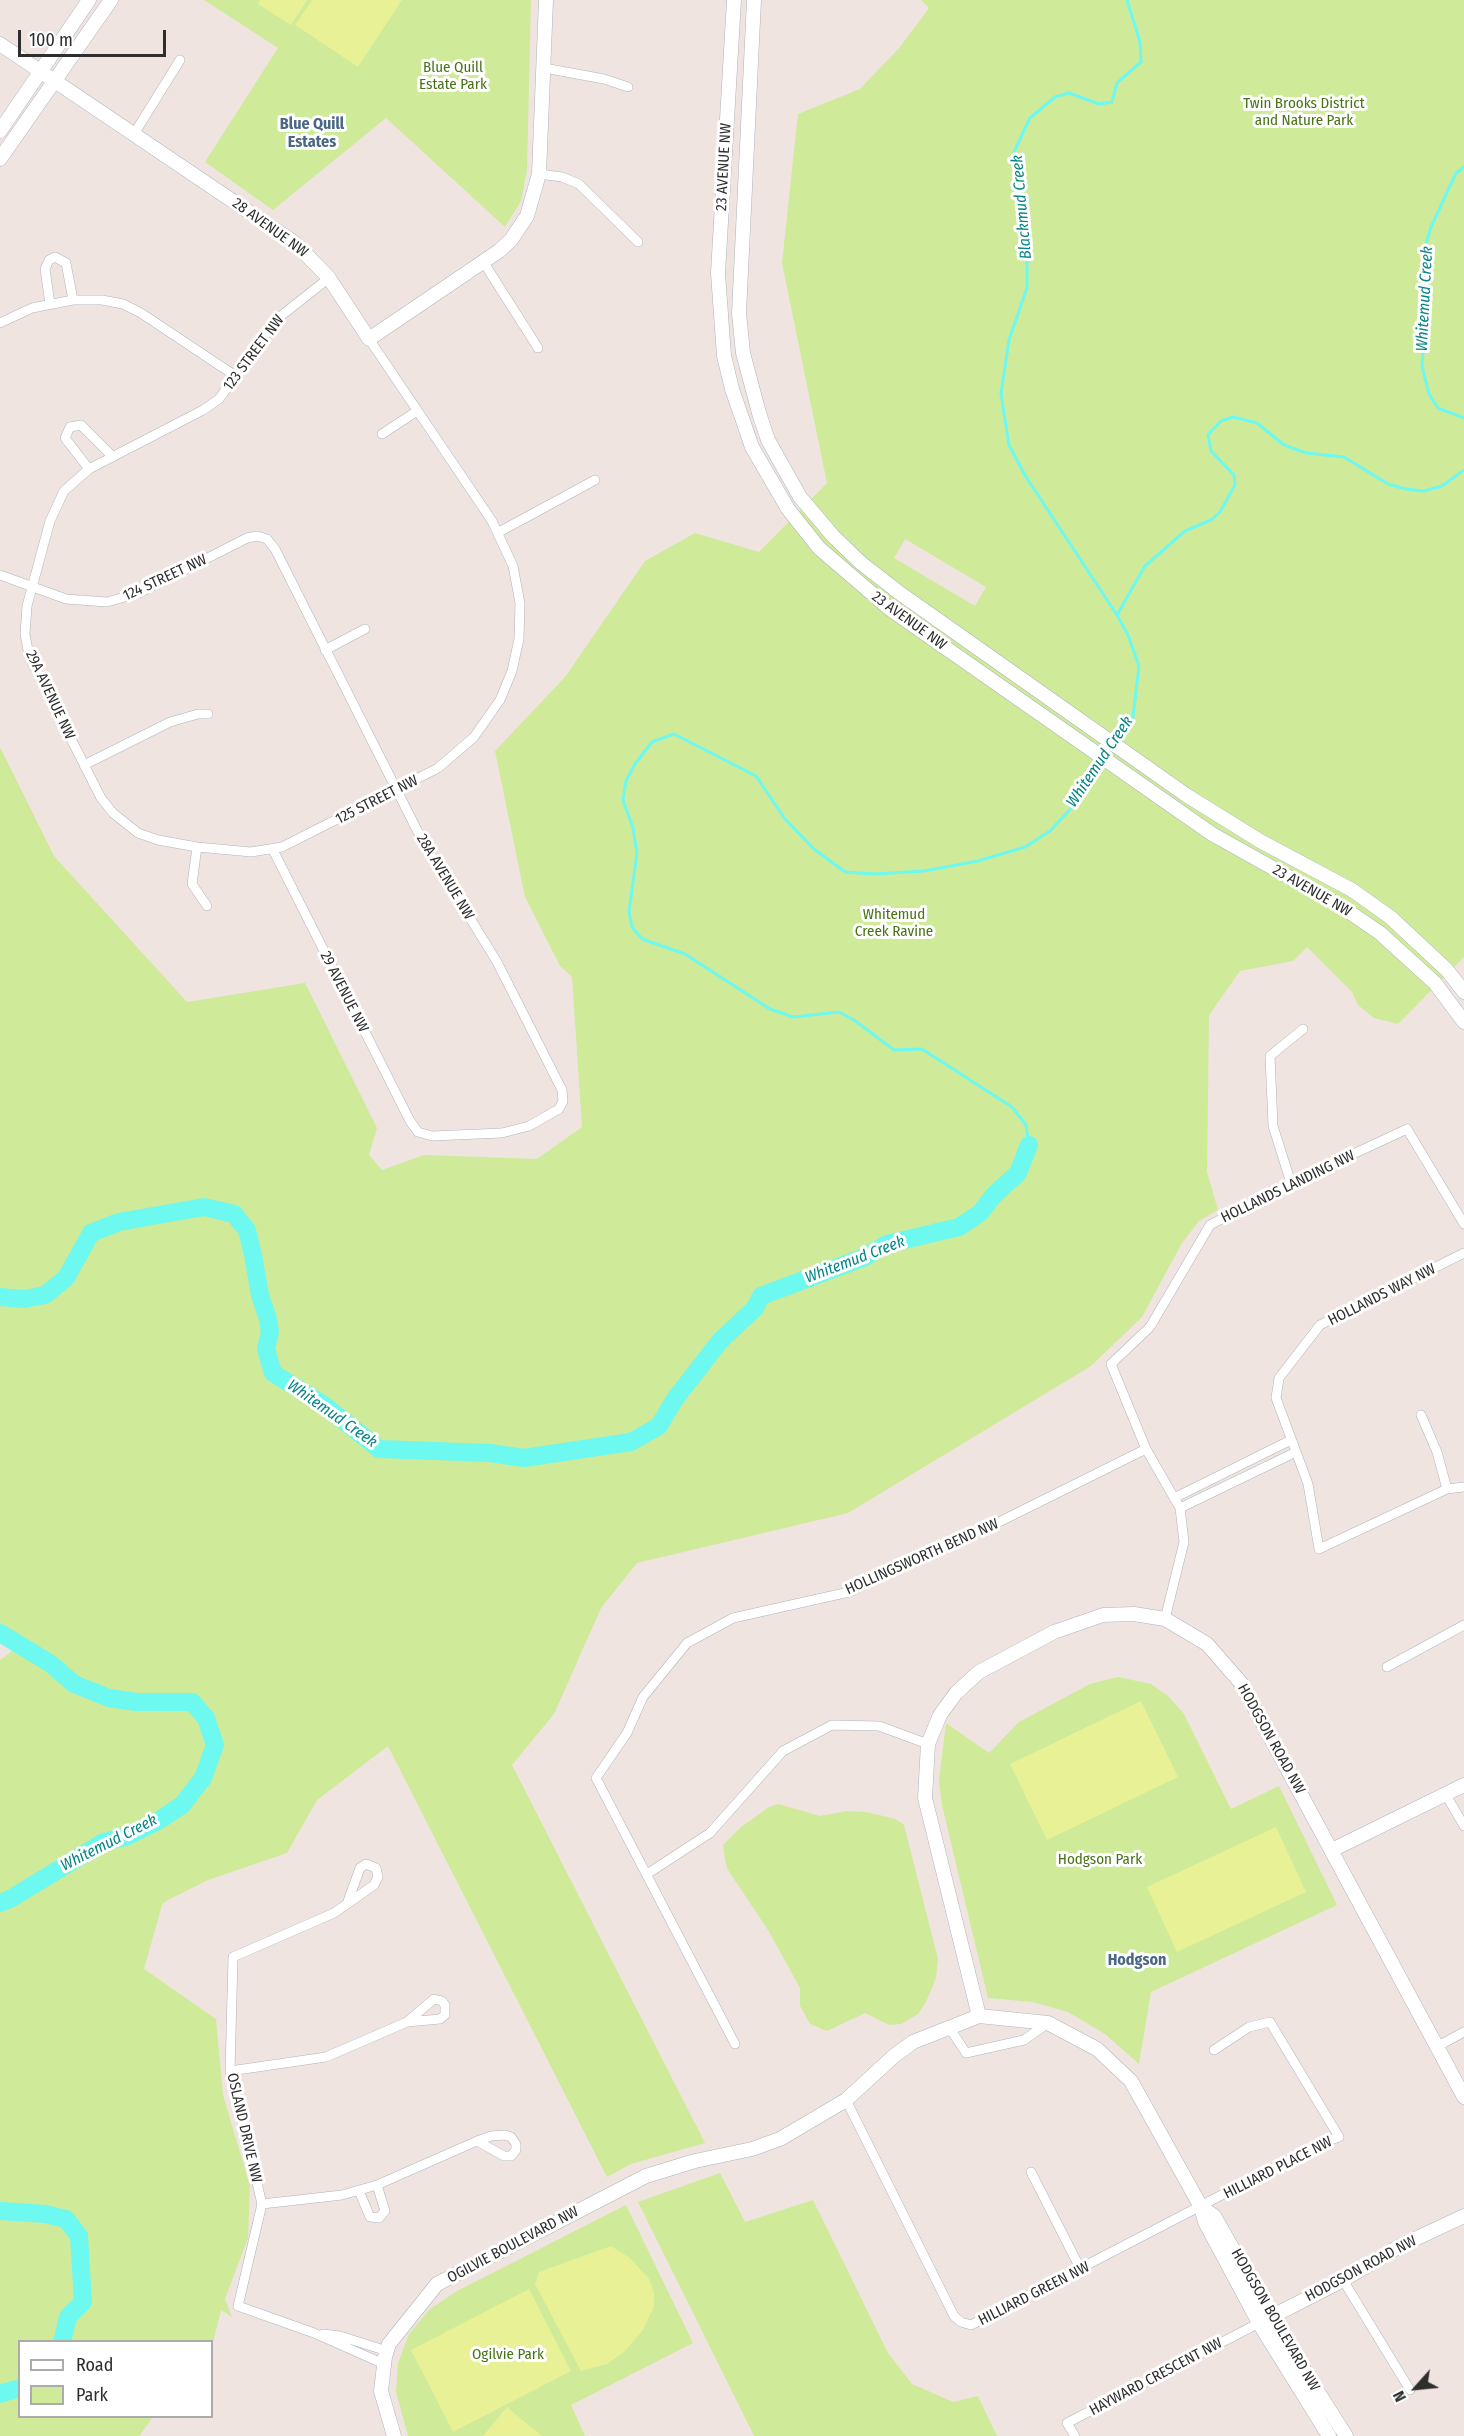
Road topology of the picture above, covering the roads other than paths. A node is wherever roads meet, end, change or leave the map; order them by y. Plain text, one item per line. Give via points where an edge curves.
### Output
1 (89, 0) edge
2 (111, 0) edge
3 (546, 0) edge
4 (734, 0) edge
5 (754, 0) edge
6 (0, 44) edge
7 (180, 60) dead end
8 (544, 68) junction
9 (41, 72) junction
10 (56, 82) junction
11 (628, 87) dead end
12 (0, 131) edge
13 (134, 134) junction
14 (0, 159) edge
15 (539, 174) junction
16 (638, 242) dead end
17 (483, 263) junction
18 (329, 278) junction
19 (73, 300) junction
20 (50, 304) junction
21 (0, 323) edge
22 (369, 339) junction
23 (538, 348) dead end
24 (237, 377) junction
25 (417, 411) junction
26 (382, 434) dead end
27 (112, 456) junction
28 (89, 468) junction
29 (595, 480) dead end
30 (499, 532) junction
31 (262, 536) joint
32 (0, 575) edge
33 (31, 588) junction
34 (520, 603) joint
35 (365, 629) dead end
36 (325, 650) junction
37 (208, 714) dead end
38 (84, 765) junction
39 (396, 791) junction
40 (130, 828) joint
41 (197, 847) junction
42 (273, 850) junction
43 (207, 906) dead end
44 (1464, 992) edge
45 (1464, 1022) edge
46 (1304, 1029) dead end
47 (418, 1132) joint
48 (1291, 1183) junction
49 (1464, 1224) edge
50 (1464, 1253) edge
51 (1421, 1415) dead end
52 (1292, 1440) junction
53 (1146, 1449) junction
54 (1296, 1452) junction
55 (1464, 1487) edge
56 (1447, 1489) junction
57 (1174, 1498) junction
58 (1180, 1508) junction
59 (1165, 1619) junction
60 (1464, 1625) edge
61 (1387, 1667) dead end
62 (928, 1744) junction
63 (1464, 1785) edge
64 (1446, 1795) junction
65 (1464, 1826) edge
66 (1332, 1850) junction
67 (647, 1874) junction
68 (347, 1904) dead end
69 (979, 2016) junction
70 (407, 2022) dead end
71 (1048, 2024) junction
72 (949, 2027) junction
73 (1464, 2032) edge
74 (735, 2044) dead end
75 (1438, 2046) junction
76 (1214, 2050) dead end
77 (230, 2071) junction
78 (1464, 2097) edge
79 (846, 2100) junction
80 (477, 2141) dead end
81 (1031, 2172) dead end
82 (646, 2176) joint
83 (377, 2185) junction
84 (359, 2191) junction
85 (262, 2204) junction
86 (1201, 2207) junction
87 (1463, 2220) edge
88 (1081, 2270) junction
89 (1343, 2280) junction
90 (1271, 2316) junction
91 (1259, 2323) junction
92 (386, 2357) junction
93 (1410, 2390) dead end
94 (1333, 2434) edge
95 (394, 2436) edge
96 (1075, 2436) edge

1 - 9 street
2 - 10 street
3 - 8 street
4 - 45 street, 23 AVENUE NW via 718,273 724,356 752,447 788,509 819,548 890,609 1212,834 1339,905 1380,933 1435,983
5 - 44 street, 23 AVENUE NW via 739,313 750,384 768,440 800,497 861,563 1148,768 1226,820 1352,890 1390,917 1447,970
6 - 9 street, 28 AVENUE NW
7 - 13 street
8 - 11 street
8 - 15 street
9 - 10 street, 28 AVENUE NW
9 - 12 street
10 - 13 street, 28 AVENUE NW
10 - 14 street
13 - 18 street, 28 AVENUE NW via 283,233
15 - 16 street via 579,184
15 - 17 street via 532,206 520,228
17 - 22 street
17 - 23 street
18 - 22 street, 28 AVENUE NW
18 - 24 street, 123 STREET NW via 284,312
19 - 20 street
19 - 20 street via 66,263 55,257 45,269
19 - 24 street via 102,300 133,308
20 - 21 street
22 - 25 street, 28 AVENUE NW
24 - 27 street, 123 STREET NW via 219,399 203,410
25 - 26 street
25 - 30 street, 28 AVENUE NW
27 - 28 street, 123 STREET NW
27 - 28 street via 81,425 70,427 65,438
28 - 33 street, 123 STREET NW via 59,501
29 - 30 street
30 - 34 street, 28 AVENUE NW via 513,566
31 - 33 street, 124 STREET NW via 247,538 120,600 80,601
31 - 36 street, 28A AVENUE NW via 275,549
32 - 33 street, 124 STREET NW
33 - 38 street, 29A AVENUE NW via 25,619 29,656
34 - 39 street, 125 STREET NW via 519,639 512,670 490,718 450,759
35 - 36 street
36 - 39 street, 28A AVENUE NW
37 - 38 street via 170,722
38 - 40 street, 29A AVENUE NW via 106,805
39 - 42 street, 125 STREET NW
39 - 47 street, 28A AVENUE NW via 427,850 497,963 561,1090 562,1104 553,1113 511,1132 432,1136
40 - 41 street, 125 STREET NW via 158,840
41 - 42 street, 125 STREET NW
41 - 43 street via 192,884
42 - 47 street, 29 AVENUE NW
46 - 48 street via 1270,1056 1273,1126
48 - 49 street, HOLLANDS LANDING NW via 1407,1129
48 - 53 street, HOLLANDS LANDING NW via 1210,1225 1150,1328 1111,1364
50 - 52 street, HOLLANDS WAY NW via 1320,1325 1279,1378 1276,1398
51 - 56 street
52 - 54 street, HOLLANDS WAY NW
52 - 57 street
53 - 57 street, HOLLANDS LANDING NW
53 - 67 street, HOLLINGSWORTH BEND NW via 849,1592 733,1618 687,1643 644,1697 627,1733 597,1778
54 - 56 street, HOLLANDS WAY NW via 1308,1484 1320,1549
54 - 58 street
55 - 56 street
57 - 58 street, HOLLANDS LANDING NW
58 - 59 street, HOLLANDS LANDING NW via 1184,1542
59 - 62 street, HODGSON ROAD NW via 1134,1614 1102,1615 1004,1657 979,1672 956,1694 940,1715
59 - 66 street, HODGSON ROAD NW via 1207,1644 1241,1683
60 - 61 street
62 - 67 street via 879,1726 832,1725 783,1751 710,1833
62 - 69 street, HODGSON ROAD NW via 925,1798
63 - 64 street
64 - 65 street
64 - 66 street
66 - 75 street, HODGSON ROAD NW
67 - 74 street, HOLLINGSWORTH BEND NW
68 - 77 street, OSLAND DRIVE NW via 334,1914 233,1957
69 - 71 street, HODGSON BOULEVARD NW
69 - 72 street, HODGSON BOULEVARD NW
70 - 77 street via 326,2057
71 - 72 street via 1024,2040 966,2053
71 - 86 street, HODGSON BOULEVARD NW via 1097,2049 1131,2081
72 - 79 street, HODGSON BOULEVARD NW via 913,2042
73 - 75 street
75 - 78 street, HODGSON ROAD NW
76 - 86 street, HILLIARD PLACE NW via 1250,2027 1270,2022 1339,2137
77 - 85 street, OSLAND DRIVE NW
79 - 82 street, HODGSON BOULEVARD NW via 766,2144
79 - 88 street, HILLIARD GREEN NW via 954,2316 961,2322 979,2324
80 - 83 street
81 - 88 street
82 - 92 street, OGILVIE BOULEVARD NW via 437,2284 389,2344
83 - 84 street
83 - 84 street via 385,2211 379,2218 370,2217
84 - 85 street
85 - 92 street, OSLAND DRIVE NW via 238,2306 314,2333 340,2336
86 - 88 street, HILLIARD GREEN NW
86 - 90 street, HODGSON BOULEVARD NW via 1214,2216
86 - 91 street, HODGSON BOULEVARD NW via 1205,2222
87 - 89 street, HODGSON ROAD NW via 1400,2246
89 - 90 street, HODGSON ROAD NW
89 - 93 street
90 - 91 street, HODGSON ROAD NW
90 - 94 street, HODGSON BOULEVARD NW
91 - 94 street, HODGSON BOULEVARD NW
91 - 96 street, HAYWARD CRESCENT NW via 1067,2423
92 - 95 street, OGILVIE BOULEVARD NW via 381,2391

